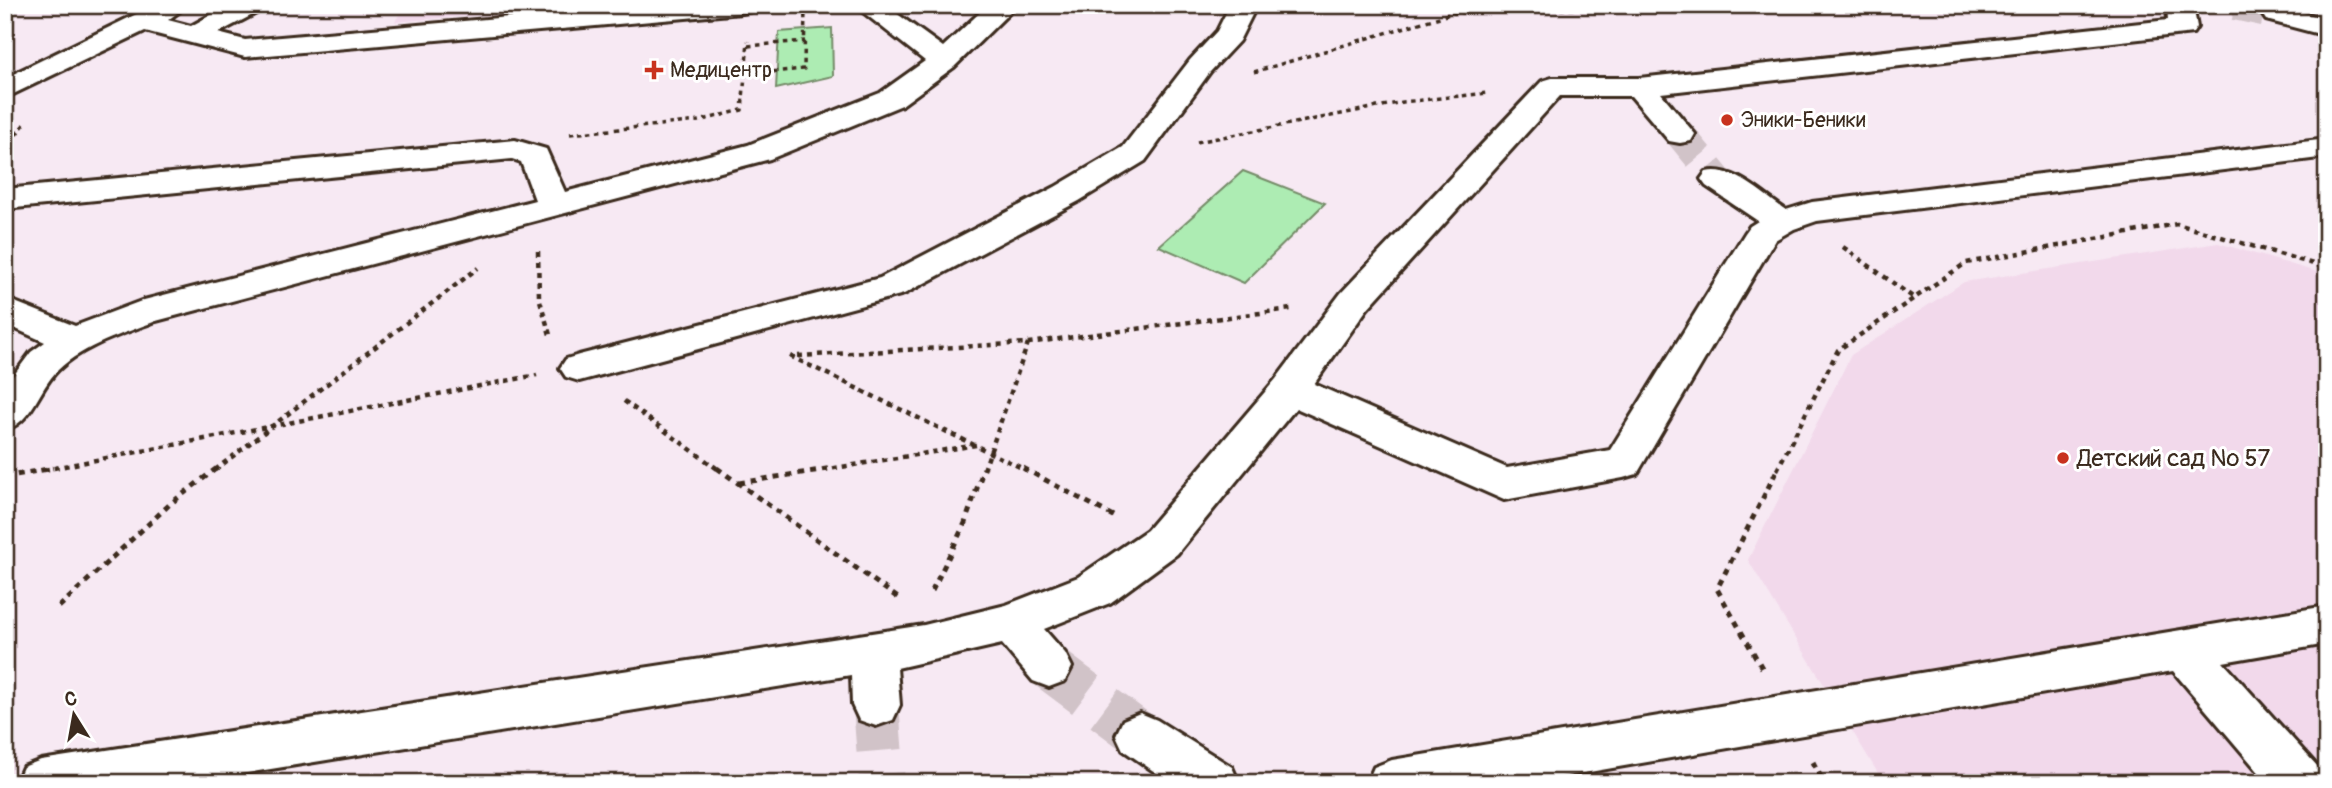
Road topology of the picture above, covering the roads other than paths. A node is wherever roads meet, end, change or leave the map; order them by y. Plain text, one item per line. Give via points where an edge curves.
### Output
1 (177, 5) edge
2 (250, 5) edge
3 (742, 5) edge
4 (867, 5) edge
5 (1004, 5) edge
6 (1244, 5) edge
7 (2180, 5) edge
8 (2276, 15) tunnel mouth
9 (143, 22) junction
10 (2327, 28) edge
11 (193, 36) junction
12 (944, 61) junction
13 (1639, 88) junction
14 (5, 89) edge
15 (1680, 134) tunnel mouth
16 (2327, 148) edge
17 (1717, 179) tunnel mouth
18 (5, 199) edge
19 (545, 206) junction
20 (1782, 222) junction
21 (5, 310) edge
22 (74, 340) junction
23 (579, 368) road end
24 (1290, 390) junction
25 (5, 416) edge
26 (1011, 623) junction
27 (2327, 625) edge
28 (2185, 651) junction
29 (873, 652) junction
30 (1049, 667) tunnel mouth
31 (876, 705) tunnel mouth
32 (1140, 735) tunnel mouth
33 (41, 783) edge
34 (1214, 783) edge
35 (1392, 783) edge
36 (2300, 783) edge

1 - 9 lane
2 - 11 lane
3 - 11 lane via 245,49
4 - 12 lane
5 - 12 lane
6 - 23 lane via 1229,35 1134,154 1067,194 892,286
7 - 13 lane via 2183,27
8 - 10 lane
9 - 11 lane
9 - 14 lane
12 - 19 lane via 891,99 758,152
13 - 15 lane
13 - 24 lane via 1552,87 1354,301
16 - 20 lane via 1812,212
17 - 20 lane
18 - 19 lane via 515,149 535,156
19 - 22 lane via 145,312
20 - 24 lane via 1762,233 1623,463 1504,484
21 - 22 lane
22 - 25 lane via 44,361
24 - 26 lane via 1162,542 1094,590
26 - 29 lane via 922,629
26 - 30 lane
27 - 28 lane
28 - 35 lane
28 - 36 lane
29 - 31 lane
29 - 33 lane
32 - 34 lane

